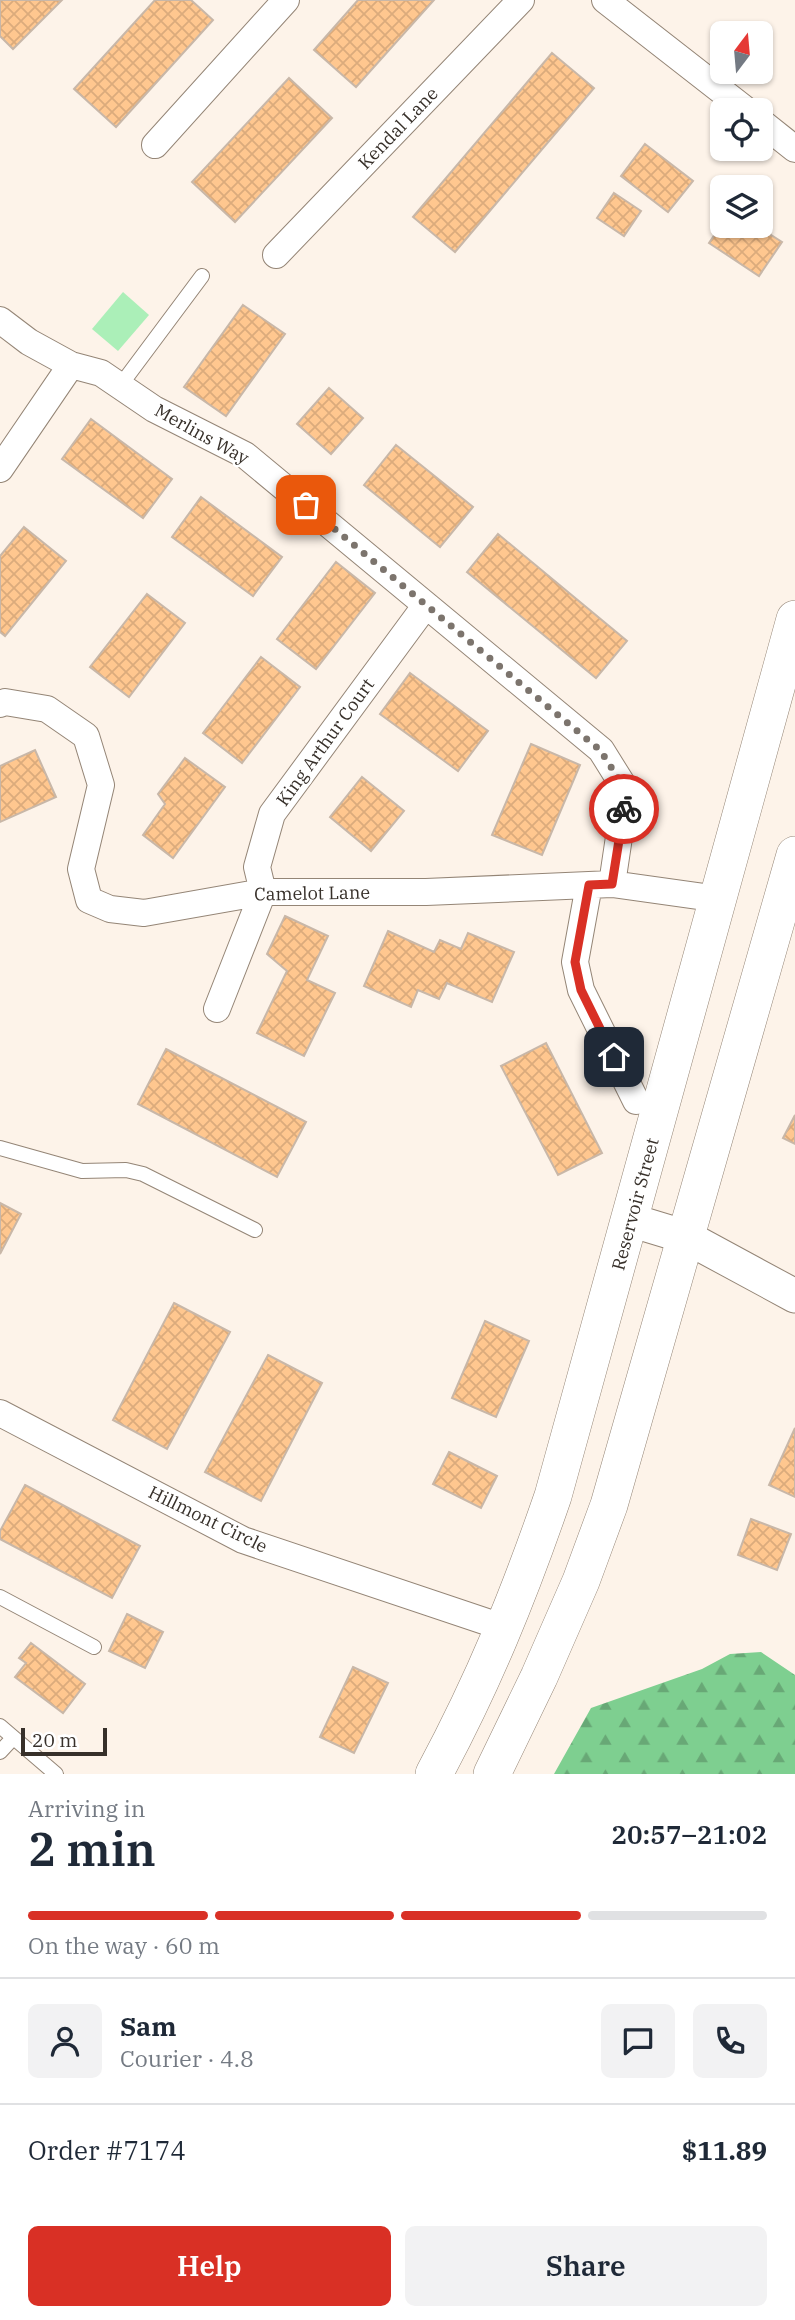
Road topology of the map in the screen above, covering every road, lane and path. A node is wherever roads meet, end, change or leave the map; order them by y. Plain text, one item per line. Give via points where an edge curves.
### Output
1 (286, 0) edge
2 (520, 0) edge
3 (605, 0) edge
4 (731, 98) edge
5 (773, 132) edge
6 (155, 145) dead end
7 (795, 149) edge
8 (276, 255) dead end
9 (202, 276) dead end
10 (0, 320) edge
11 (71, 365) junction
12 (120, 386) junction
13 (0, 469) edge
14 (426, 605) junction
15 (795, 619) edge
16 (0, 704) edge
17 (795, 855) edge
18 (601, 885) junction
19 (263, 892) junction
20 (719, 899) junction
21 (217, 1009) dead end
22 (636, 1101) dead end
23 (0, 1148) edge
24 (630, 1220) junction
25 (255, 1230) dead end
26 (687, 1237) junction
27 (795, 1296) edge
28 (0, 1413) edge
29 (0, 1597) edge
30 (505, 1628) junction
31 (94, 1647) dead end
32 (0, 1726) edge
33 (13, 1738) junction
34 (0, 1752) edge
35 (56, 1774) edge
36 (434, 1774) edge
37 (492, 1774) edge

1 - 6 street
2 - 8 street, Kendal Lane
3 - 4 street
5 - 7 street
9 - 12 lane
10 - 11 street, Merlins Way
11 - 12 street, Merlins Way via 101,373
11 - 13 street
12 - 14 street, Merlins Way via 245,454
14 - 18 street, Merlins Way via 600,750 626,790
14 - 19 street, King Arthur Court via 272,814 257,867
15 - 20 main road, Reservoir Street
16 - 19 street, Camelot Lane via 47,709 86,736 101,785 81,869 89,900 110,909 144,913
17 - 26 main road
18 - 19 street, Camelot Lane
18 - 20 street, Camelot Lane
18 - 22 street, Merlins Way via 575,962 581,990
19 - 21 street, King Arthur Court
20 - 24 main road, Reservoir Street
23 - 25 lane via 82,1171 143,1174
24 - 26 street
24 - 30 main road, Reservoir Street via 552,1496
26 - 27 street
26 - 37 main road via 604,1518 560,1629
28 - 30 street, Hillmont Circle via 243,1540
29 - 31 lane
30 - 36 main road, Reservoir Street
32 - 33 lane
33 - 34 lane
33 - 35 lane

